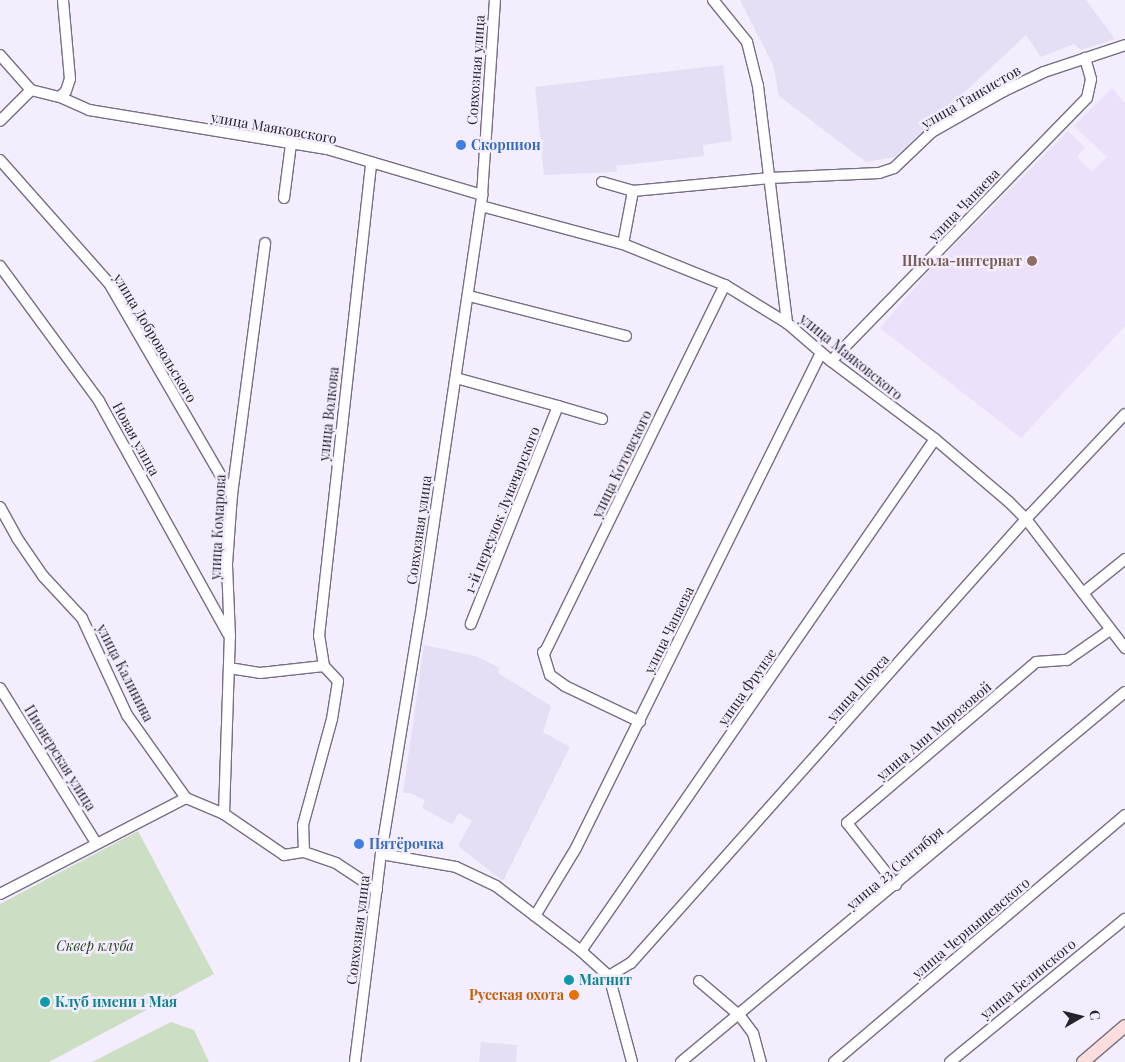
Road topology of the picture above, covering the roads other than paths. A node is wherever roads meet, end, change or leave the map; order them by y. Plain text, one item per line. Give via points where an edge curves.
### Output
1 (63, 0) edge
2 (494, 0) edge
3 (714, 0) edge
4 (1125, 44) edge
5 (0, 55) edge
6 (1085, 58) junction
7 (31, 90) junction
8 (60, 96) junction
9 (0, 121) edge
10 (292, 144) junction
11 (0, 160) edge
12 (371, 165) junction
13 (770, 178) junction
14 (602, 182) dead end
15 (634, 191) junction
16 (284, 198) dead end
17 (482, 201) junction
18 (265, 243) dead end
19 (623, 244) junction
20 (0, 266) edge
21 (725, 285) junction
22 (469, 296) junction
23 (787, 323) junction
24 (626, 336) dead end
25 (821, 353) junction
26 (831, 361) junction
27 (456, 378) junction
28 (558, 406) junction
29 (1125, 414) edge
30 (602, 419) dead end
31 (935, 439) junction
32 (232, 495) junction
33 (0, 507) edge
34 (1026, 519) junction
35 (1125, 559) edge
36 (1083, 593) junction
37 (470, 624) dead end
38 (1110, 630) junction
39 (230, 637) junction
40 (1125, 648) edge
41 (324, 666) junction
42 (229, 668) junction
43 (0, 688) edge
44 (1125, 692) edge
45 (640, 722) junction
46 (186, 798) junction
47 (224, 814) junction
48 (1125, 815) edge
49 (96, 843) junction
50 (304, 852) junction
51 (381, 854) junction
52 (896, 885) junction
53 (377, 890) junction
54 (0, 894) edge
55 (534, 916) junction
56 (1125, 919) edge
57 (582, 951) junction
58 (609, 976) junction
59 (699, 981) dead end
60 (740, 1016) junction
61 (1125, 1026) edge
62 (355, 1062) edge
63 (632, 1062) edge
64 (681, 1062) edge
65 (761, 1062) edge
66 (834, 1062) edge
67 (950, 1062) edge
68 (1083, 1062) edge

1 - 8 street via 70,79 66,92
2 - 17 street, Совхозная улица
3 - 13 street via 733,21 752,57
4 - 6 street, улица Танкистов
5 - 7 street
6 - 13 street, улица Танкистов via 1004,91 940,127 894,168 879,173
6 - 26 street, улица Чапаева via 1091,79 1088,98
7 - 8 street, улица Маяковского
7 - 9 street
8 - 10 street, улица Маяковского via 90,110
10 - 12 street, улица Маяковского via 327,149
10 - 16 street
11 - 32 street, улица Добровольского via 109,283
12 - 17 street, улица Маяковского
12 - 41 street, улица Волкова via 318,636
13 - 15 street, улица Танкистов
13 - 23 street
14 - 15 street
15 - 19 street
17 - 19 street, улица Маяковского
17 - 22 street, Совхозная улица
18 - 32 street, улица Комарова
19 - 21 street, улица Маяковского
20 - 39 street, Новая улица via 99,401
21 - 23 street, улица Маяковского
21 - 45 street, улица Котовского via 544,653 550,675 565,686
22 - 24 street
22 - 27 street, Совхозная улица
23 - 25 street, улица Маяковского
25 - 26 street, улица Маяковского
25 - 45 street, улица Чапаева
26 - 31 street, улица Маяковского
27 - 28 street
27 - 51 street, Совхозная улица
28 - 30 street
28 - 37 street, 1-й переулок Луначарского
29 - 34 street, улица Щорса
31 - 34 street, улица Маяковского
31 - 57 street, улица Фрунзе
32 - 39 street, улица Комарова via 227,564
33 - 46 street, улица Калинина via 43,576 82,618 128,715
34 - 36 street, улица Маяковского
34 - 58 street, улица Щорса via 637,956
35 - 36 street
36 - 38 street, улица Маяковского
38 - 40 street, улица Маяковского
38 - 52 street, улица Ани Морозовой via 1067,660 1036,662 847,823
39 - 42 street, улица Комарова
41 - 42 street via 260,673
41 - 50 street via 338,681 332,719 303,825
42 - 47 street, улица Комарова
43 - 49 street, Пионерская улица
44 - 52 street, улица 23 Сентября
45 - 55 street, улица Чапаева via 576,848
46 - 47 street
46 - 49 street
47 - 50 street via 284,855
48 - 66 street, улица Чернышевского
49 - 54 street
50 - 53 street via 336,863
51 - 53 street, Совхозная улица
51 - 55 street via 456,867 496,886
52 - 60 street, улица 23 Сентября
53 - 62 street, Совхозная улица
55 - 57 street
56 - 67 street, улица Белинского
57 - 58 street
58 - 63 street
59 - 60 street
60 - 64 street, улица 23 Сентября
60 - 65 street via 753,1033
61 - 68 main road

